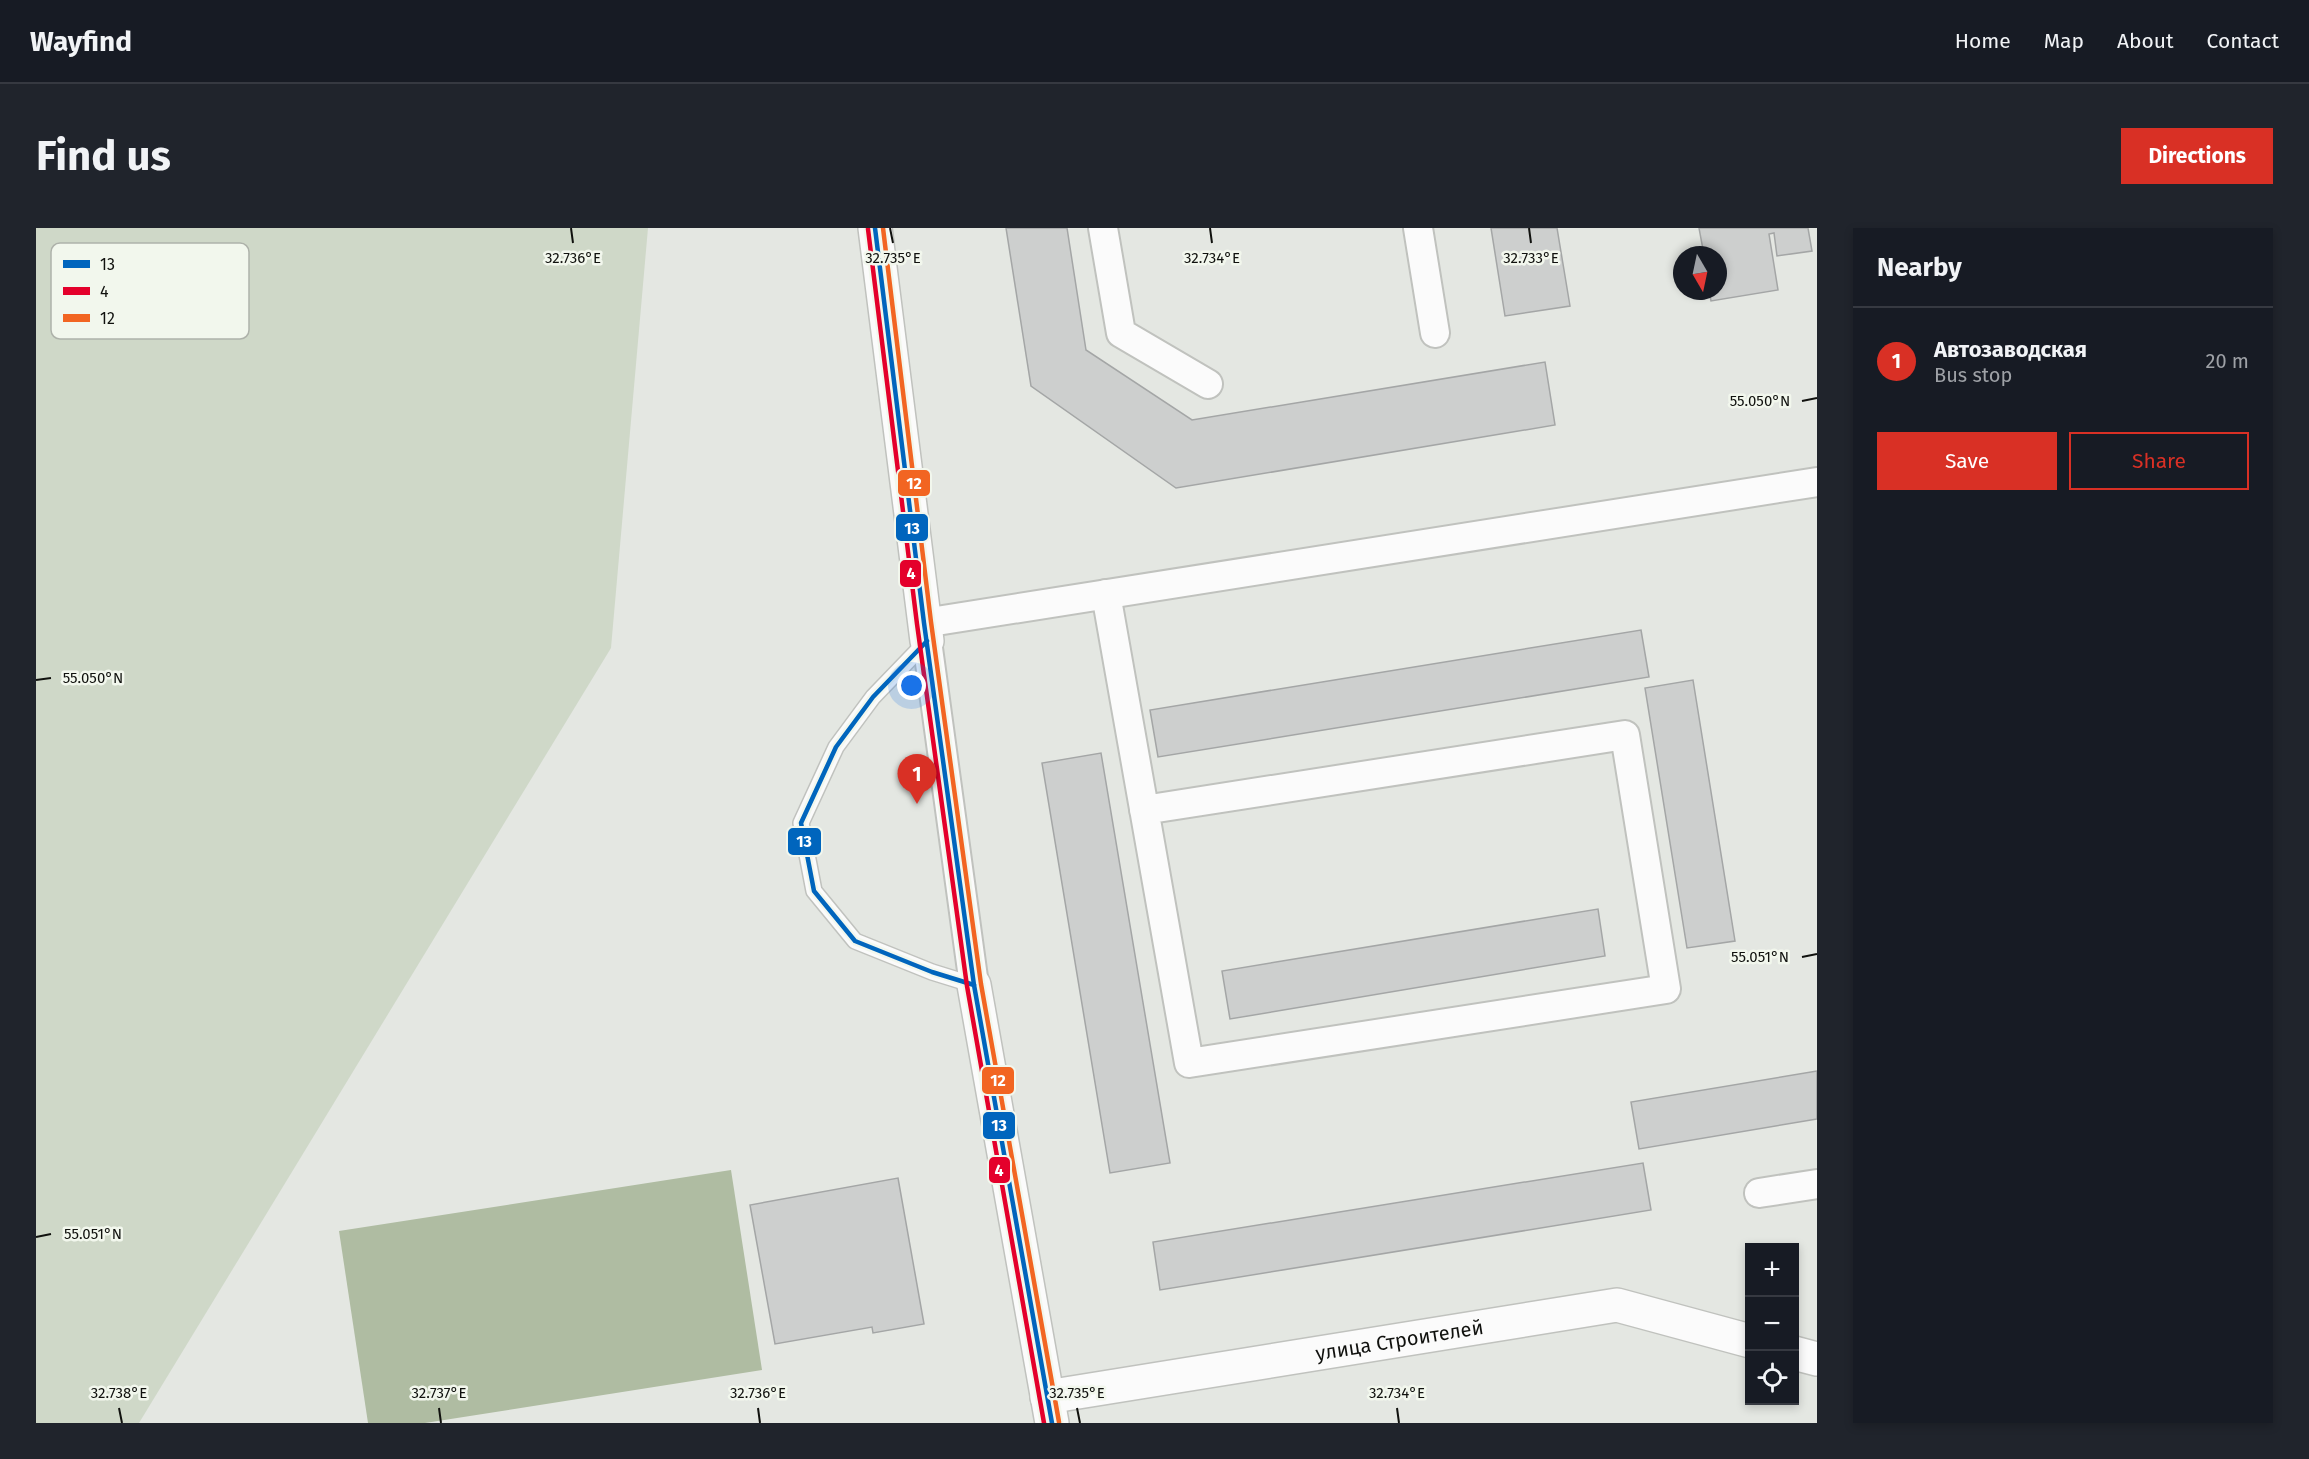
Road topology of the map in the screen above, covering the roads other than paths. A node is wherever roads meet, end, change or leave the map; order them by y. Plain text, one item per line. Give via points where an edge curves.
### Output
1 (875, 228) edge
2 (1103, 228) edge
3 (1418, 228) edge
4 (1435, 333) dead end
5 (1208, 384) dead end
6 (1817, 482) edge
7 (1106, 594) junction
8 (926, 632) junction
9 (1144, 810) junction
10 (974, 985) junction
11 (1817, 1184) edge
12 (1760, 1193) dead end
13 (1745, 1340) edge
14 (1799, 1354) edge
15 (1817, 1359) edge
16 (1049, 1410) edge

1 - 8 street
2 - 5 street via 1121,333
3 - 4 street
6 - 7 street
7 - 8 street
7 - 9 street
8 - 10 street
8 - 10 lane via 836,747 801,823 814,891 855,940
9 - 9 street via 1189,1063 1666,989 1625,735
10 - 16 street
11 - 12 street
13 - 16 street, улица Строителей via 1617,1305
14 - 15 street

